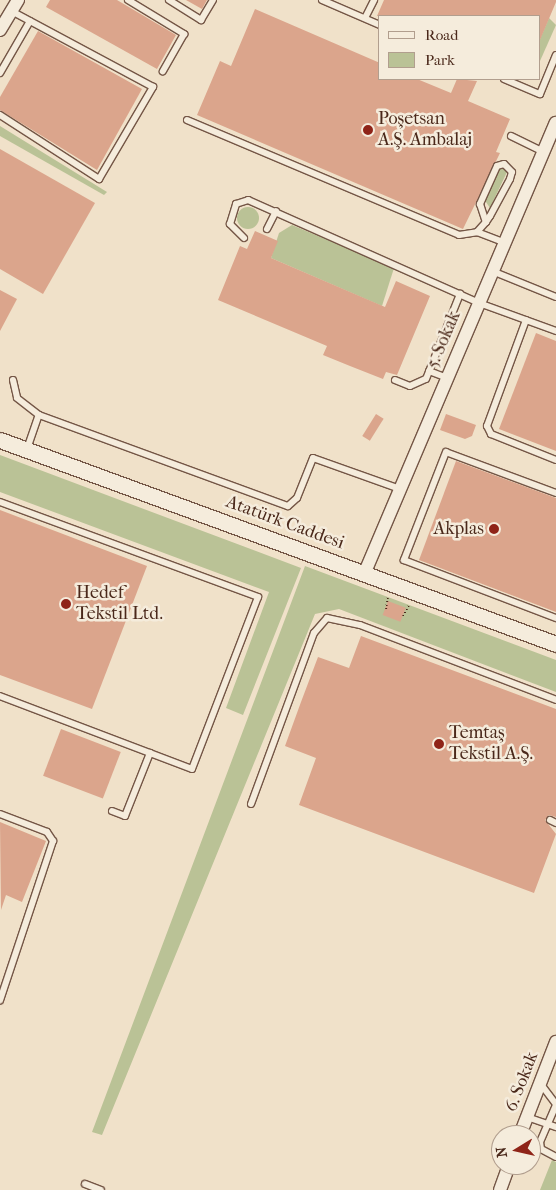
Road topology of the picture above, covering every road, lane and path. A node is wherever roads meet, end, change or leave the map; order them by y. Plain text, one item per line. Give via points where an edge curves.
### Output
1 (128, 0) edge
2 (169, 0) edge
3 (213, 0) edge
4 (322, 0) edge
5 (374, 0) edge
6 (15, 6) edge
7 (365, 18) junction
8 (30, 21) junction
9 (378, 24) edge
10 (0, 30) edge
11 (556, 55) edge
12 (163, 71) dead end
13 (0, 73) edge
14 (506, 80) edge
15 (0, 115) edge
16 (187, 120) dead end
17 (556, 123) edge
18 (511, 136) dead end
19 (544, 152) junction
20 (276, 211) junction
21 (486, 222) junction
22 (267, 228) dead end
23 (477, 232) junction
24 (244, 238) dead end
25 (505, 243) junction
26 (492, 271) junction
27 (460, 294) junction
28 (556, 298) edge
29 (479, 303) junction
30 (526, 320) junction
31 (556, 331) edge
32 (429, 371) junction
33 (447, 378) junction
34 (13, 380) dead end
35 (395, 380) dead end
36 (39, 415) junction
37 (0, 440) edge
38 (27, 450) junction
39 (556, 460) edge
40 (400, 489) junction
41 (556, 493) edge
42 (0, 502) edge
43 (365, 572) junction
44 (387, 599) dead end
45 (409, 607) dead end
46 (386, 609) dead end
47 (403, 616) dead end
48 (556, 618) edge
49 (556, 644) edge
50 (0, 696) edge
51 (556, 700) edge
52 (150, 753) junction
53 (251, 804) dead end
54 (112, 811) dead end
55 (0, 814) edge
56 (0, 1000) edge
57 (556, 1042) edge
58 (540, 1083) junction
59 (556, 1104) edge
60 (527, 1117) junction
61 (524, 1125) edge
62 (554, 1126) edge
63 (556, 1157) edge
64 (505, 1175) edge
65 (85, 1184) dead end
66 (102, 1190) edge
67 (500, 1190) edge

1 - 12 lane via 184,34
2 - 3 lane via 202,20
4 - 7 lane
5 - 7 lane
6 - 8 lane
6 - 10 street
7 - 9 lane
8 - 13 lane
8 - 15 lane via 153,87 99,179
11 - 14 lane via 540,94
16 - 23 lane via 459,235
17 - 19 street, 5. Sokak
18 - 19 lane
19 - 25 street, 5. Sokak
20 - 22 lane
20 - 24 lane via 248,200 236,204 230,224
20 - 27 lane
21 - 21 lane via 480,204 497,166 504,164 512,172 510,179
21 - 23 lane
23 - 25 lane
25 - 26 street, 5. Sokak
26 - 28 lane
26 - 29 street, 5. Sokak
27 - 29 lane
27 - 32 lane
29 - 30 lane
29 - 33 street, 5. Sokak
30 - 31 lane
30 - 39 lane via 487,426 491,434
32 - 33 lane
32 - 35 lane via 422,384 410,386
33 - 40 street, 5. Sokak
34 - 36 lane via 17,398
36 - 38 lane
36 - 40 lane via 288,506 297,498 313,458
37 - 38 street, Atatürk Caddesi
38 - 43 street, Atatürk Caddesi
40 - 43 street, 5. Sokak
41 - 48 lane via 446,452 404,560
42 - 52 lane via 258,597 192,768
43 - 49 street, Atatürk Caddesi
44 - 46 path
45 - 47 path
50 - 52 lane
51 - 53 lane via 360,625 327,618 314,633
52 - 54 lane via 125,816
55 - 56 lane via 47,832 53,841
57 - 58 street, 6. Sokak
58 - 59 lane
58 - 60 street, 6. Sokak
59 - 62 lane
60 - 61 street, 6. Sokak
60 - 62 lane
62 - 63 lane via 540,1142 541,1149
64 - 67 street
65 - 66 lane

